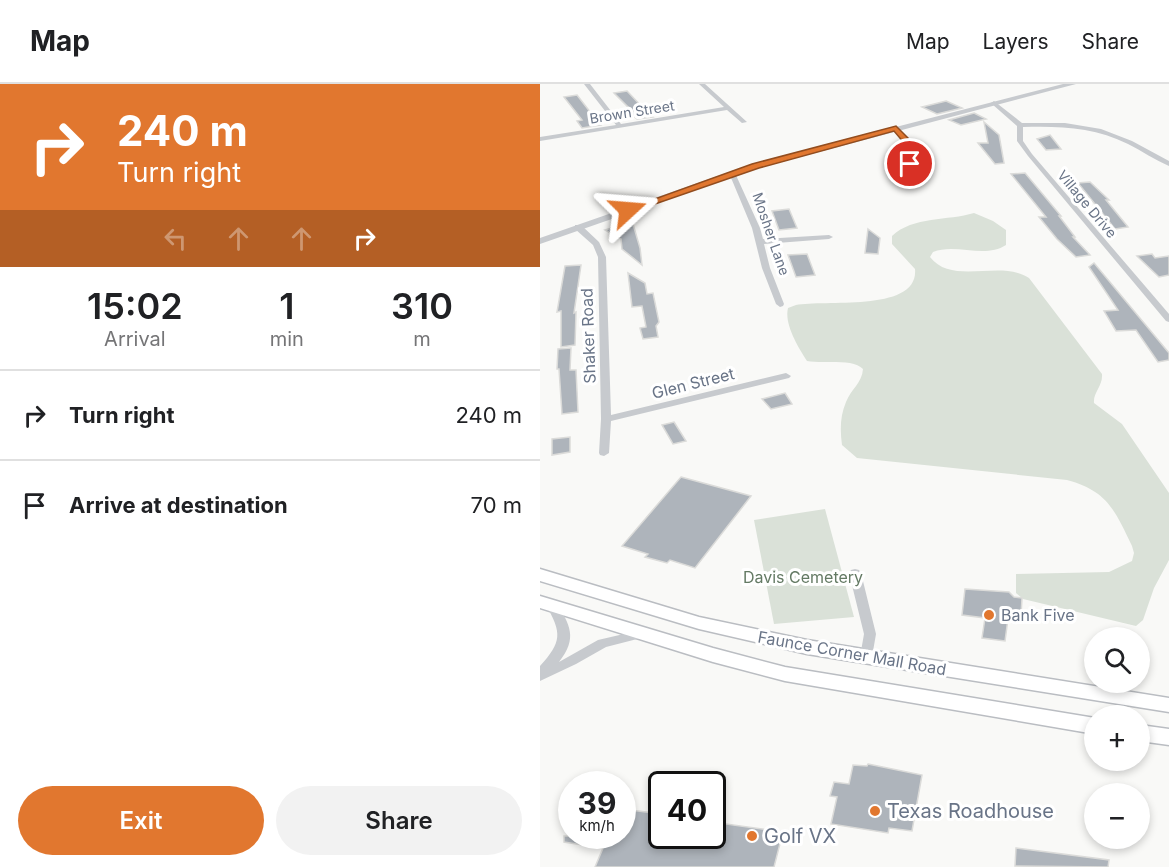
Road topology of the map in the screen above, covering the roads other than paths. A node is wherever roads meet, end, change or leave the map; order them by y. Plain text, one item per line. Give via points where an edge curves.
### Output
1 (587, 84) edge
2 (702, 84) edge
3 (1072, 84) edge
4 (994, 103) junction
5 (728, 108) junction
6 (744, 122) dead end
7 (1020, 125) junction
8 (620, 126) junction
9 (896, 128) junction
10 (540, 139) edge
11 (910, 164) dead end
12 (1169, 164) edge
13 (732, 173) junction
14 (578, 227) junction
15 (829, 237) dead end
16 (540, 241) edge
17 (760, 242) junction
18 (780, 304) dead end
19 (1169, 319) edge
20 (786, 376) dead end
21 (606, 419) junction
22 (604, 453) dead end
23 (855, 573) dead end
24 (540, 575) edge
25 (546, 603) edge
26 (642, 633) junction
27 (866, 657) junction
28 (540, 675) edge
29 (1169, 705) edge
30 (1084, 724) edge
31 (1150, 734) edge
32 (1169, 737) edge

1 - 8 street
2 - 5 street
3 - 4 street
4 - 7 street
4 - 9 street
5 - 6 street
5 - 8 street, Brown Street
7 - 12 street via 1071,124 1102,129 1128,139
7 - 19 street, Village Drive via 1020,141 1030,155
8 - 10 street, Brown Street
9 - 11 street via 909,144
9 - 13 street
13 - 14 street
13 - 17 street, Mosher Lane
14 - 16 street
14 - 21 street, Shaker Road via 596,244 602,257
15 - 17 street
17 - 18 street, Mosher Lane
20 - 21 street, Glen Street
21 - 22 street, Shaker Road
23 - 27 street via 869,625
24 - 27 main road, Faunce Corner Mall Road via 699,623
25 - 26 main road, Faunce Corner Mall Road
25 - 28 street via 566,627 566,637 561,651
26 - 28 street via 602,643
26 - 30 main road, Faunce Corner Mall Road via 785,674
27 - 29 main road, Faunce Corner Mall Road
31 - 32 main road

